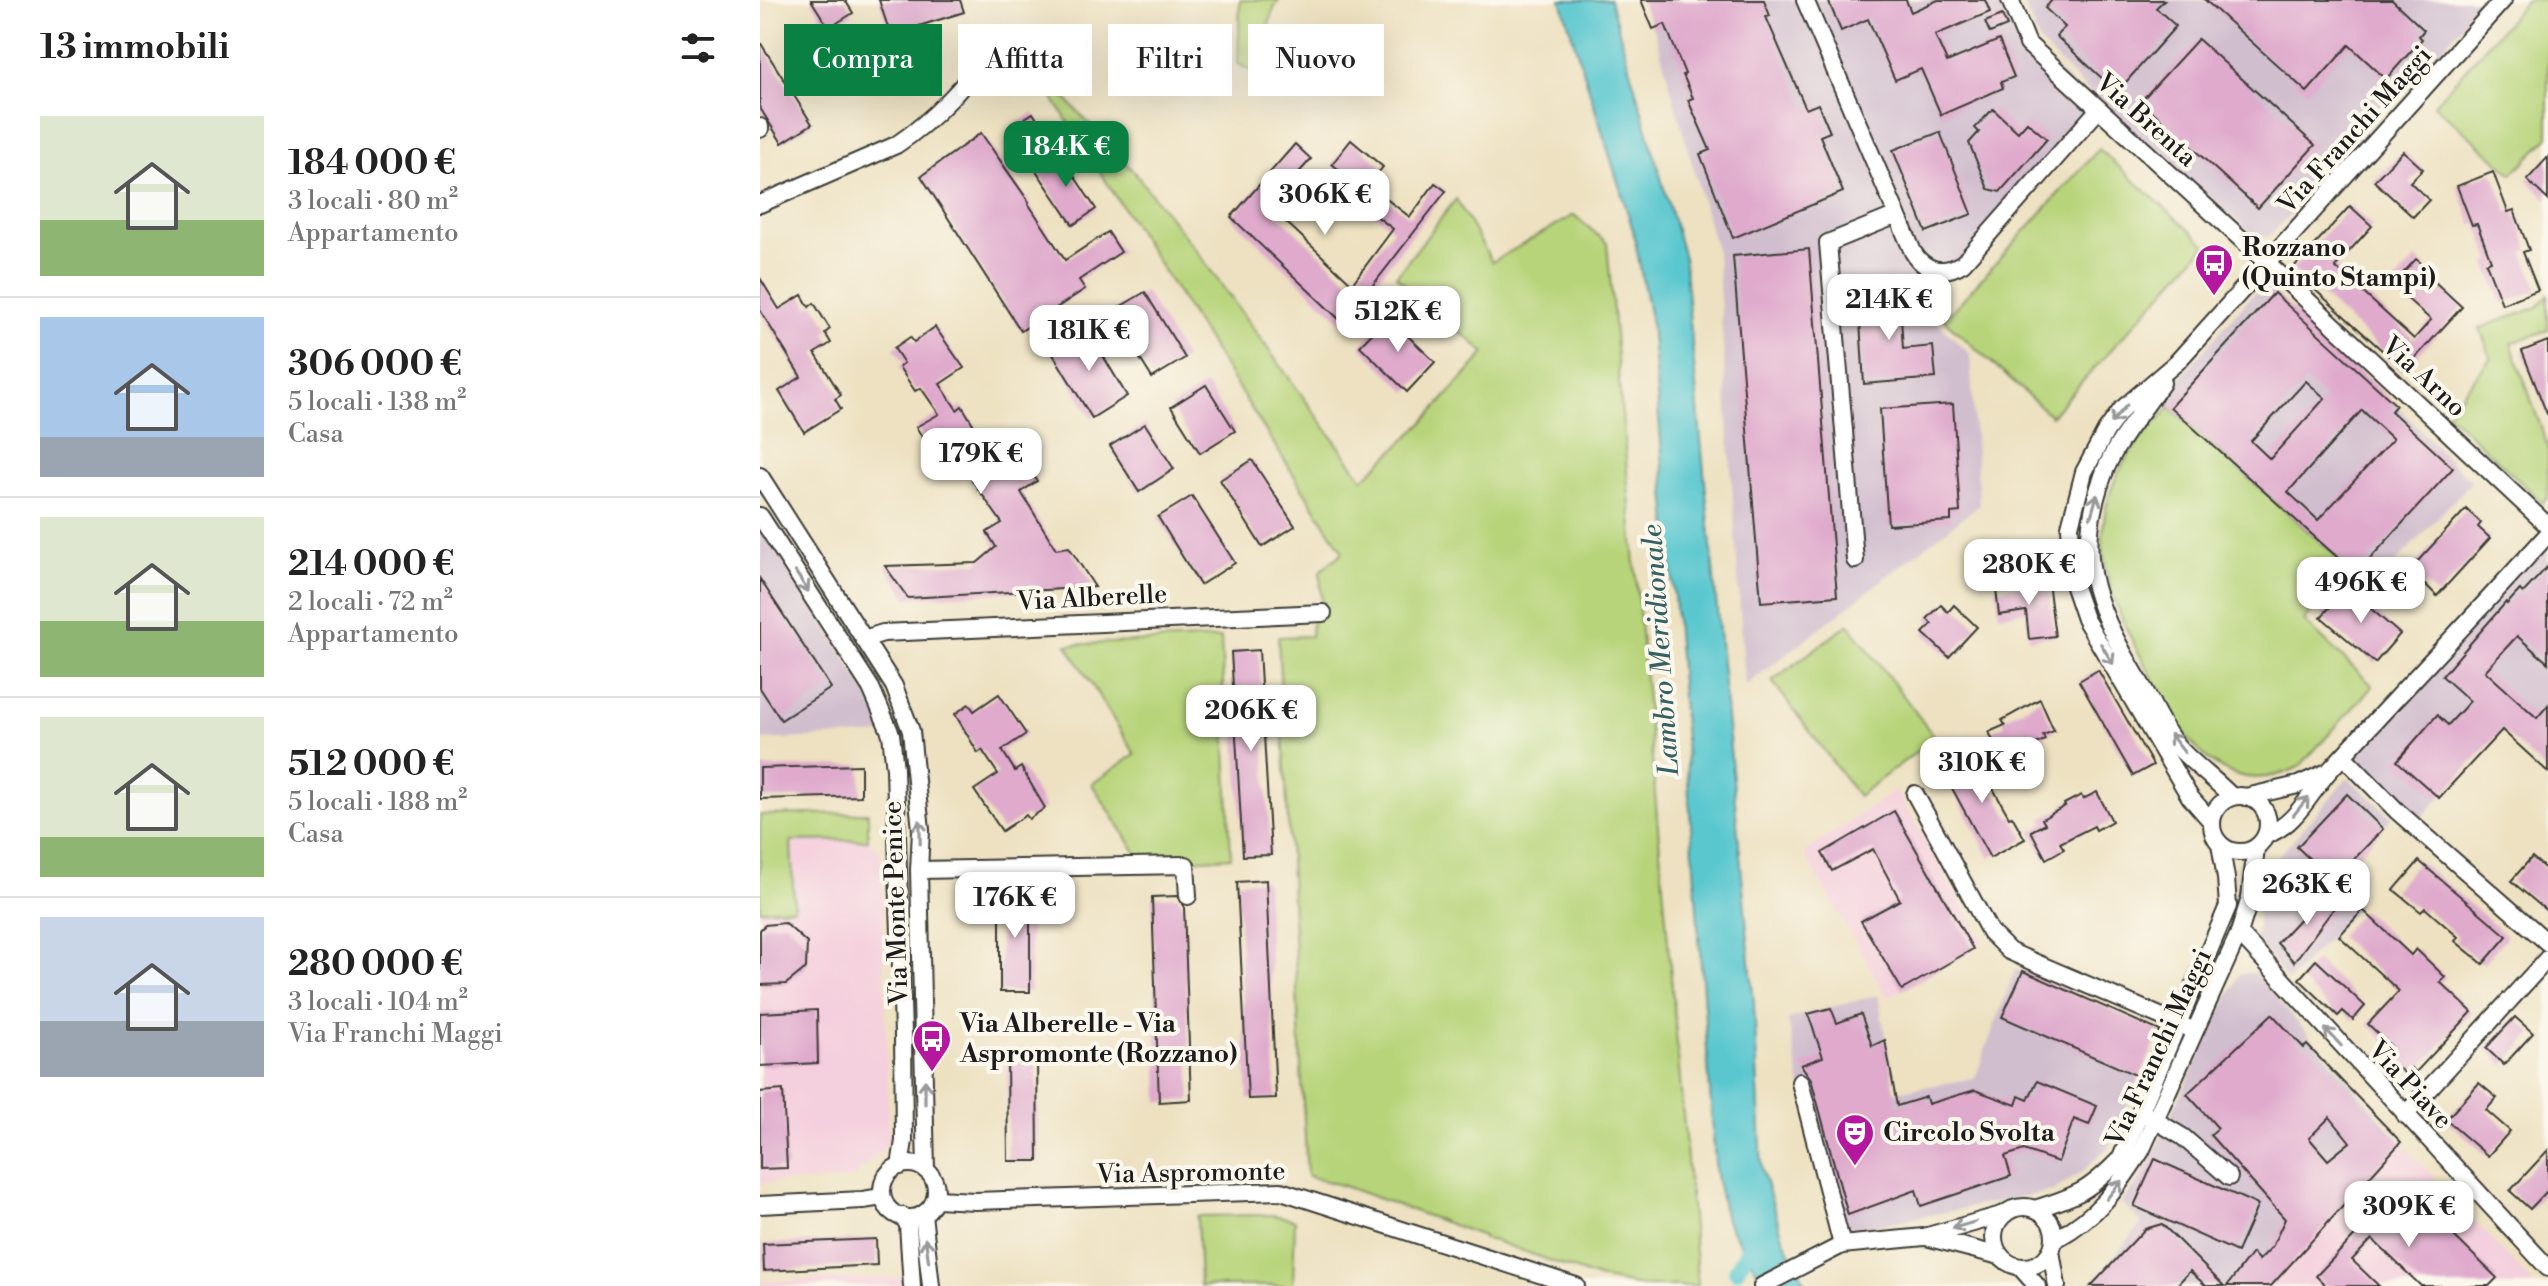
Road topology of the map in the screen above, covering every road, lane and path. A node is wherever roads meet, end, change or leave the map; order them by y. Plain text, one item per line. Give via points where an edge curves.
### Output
1 (1805, 0) edge
2 (2010, 0) edge
3 (2503, 0) edge
4 (958, 93) edge
5 (2099, 109) junction
6 (760, 204) edge
7 (1897, 215) junction
8 (2267, 263) junction
9 (2177, 362) junction
10 (760, 476) edge
11 (760, 516) edge
12 (2548, 526) edge
13 (2548, 534) edge
14 (1855, 560) dead end
15 (1323, 613) dead end
16 (864, 639) junction
17 (2344, 757) junction
18 (2330, 770) junction
19 (1915, 794) dead end
20 (2239, 797) junction
21 (2211, 821) junction
22 (2261, 841) junction
23 (2220, 844) junction
24 (919, 870) junction
25 (1188, 896) dead end
26 (2239, 933) junction
27 (2548, 943) edge
28 (2548, 958) edge
29 (2186, 1028) junction
30 (1800, 1082) dead end
31 (2405, 1115) junction
32 (2148, 1116) junction
33 (900, 1166) junction
34 (926, 1170) junction
35 (2229, 1177) dead end
36 (882, 1197) junction
37 (937, 1199) junction
38 (760, 1205) edge
39 (2035, 1209) junction
40 (923, 1214) junction
41 (2005, 1214) junction
42 (903, 1216) junction
43 (1924, 1237) junction
44 (1842, 1245) junction
45 (2053, 1245) junction
46 (2000, 1256) junction
47 (2021, 1268) junction
48 (2548, 1268) edge
49 (912, 1286) edge
50 (931, 1286) edge
51 (1576, 1286) edge
52 (1762, 1286) edge
53 (2037, 1286) edge
54 (2057, 1286) edge

1 - 7 street
2 - 5 street, Via Brenta via 2028,44
3 - 8 street, Via Franchi Maggi
4 - 6 street via 896,145
5 - 7 street via 1952,270 1929,269 1919,262
5 - 8 street, Via Brenta
7 - 14 street via 1828,243
8 - 9 street, Via Franchi Maggi
8 - 12 street, Via Arno
20 -> 9 street, Via Franchi Maggi via 2178,747 2122,653 2090,575 2088,527 2103,474
9 -> 21 street, Via Franchi Maggi via 2122,409 2084,472 2070,526 2073,584 2085,619 2190,797
10 - 16 street
11 -> 33 street, Via Monte Penice via 871,688 891,734 903,1034
13 - 17 street
15 - 16 street, Via Alberelle via 930,630
24 -> 16 street, Via Monte Penice via 921,830 911,731 894,686
17 - 18 street
17 - 27 street via 2397,811
18 - 20 street via 2298,785
22 -> 18 street via 2280,830
19 - 29 street via 1999,942
20 - 21 street via 2218,807
20 - 22 street via 2259,803 2265,812 2268,823
21 - 23 street
22 - 23 street via 2242,852
22 - 26 street, Via Franchi Maggi
23 - 29 street, Via Franchi Maggi via 2228,906
24 - 25 street via 1186,865
34 -> 24 street, Via Monte Penice
26 - 29 street, Via Franchi Maggi
31 -> 26 street, Via Piave
28 - 31 street
29 - 32 street, Via Franchi Maggi
30 - 44 street
31 - 48 street, Via Piave
32 - 35 street via 2183,1137
32 - 39 street, Via Franchi Maggi via 2121,1158 2095,1185
45 -> 32 street, Via Franchi Maggi via 2082,1224 2121,1183 2141,1151
33 - 34 street
33 - 36 street via 882,1185
34 - 37 street via 937,1186
36 - 38 street
36 - 42 street via 893,1213
37 - 40 street
37 - 51 street, Via Aspromonte via 1281,1191
39 - 41 street via 2019,1207
39 - 45 street via 2052,1225
40 - 42 street
50 -> 40 street
41 -> 43 street
41 - 46 street via 1993,1234
42 - 49 street
43 - 44 street
43 - 46 street
44 - 52 street
45 - 47 street via 2040,1263
45 - 54 street
46 - 47 street
47 - 53 street

